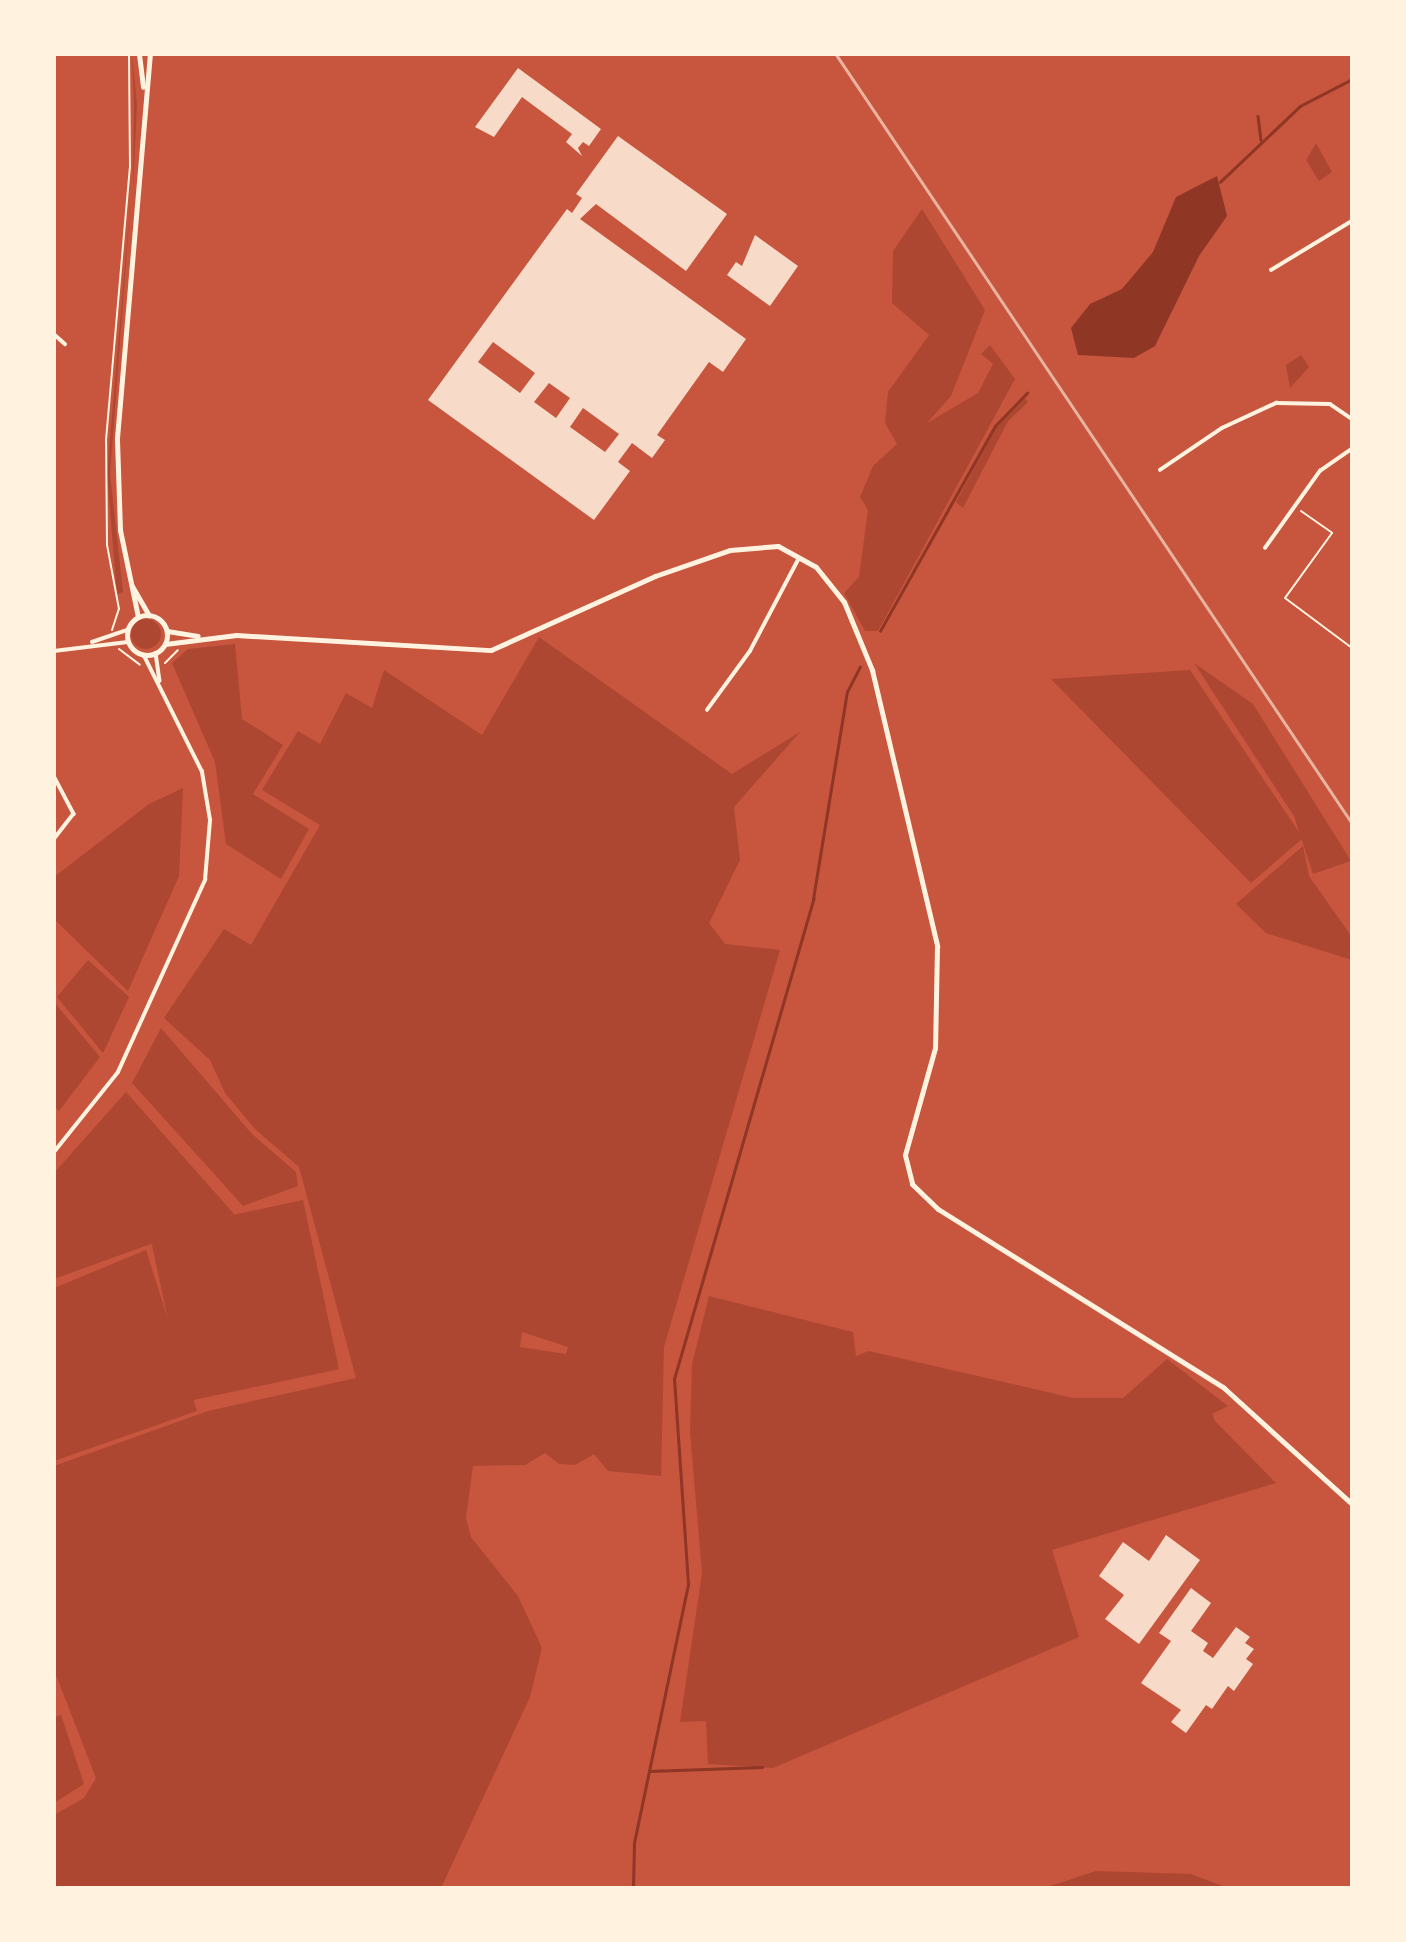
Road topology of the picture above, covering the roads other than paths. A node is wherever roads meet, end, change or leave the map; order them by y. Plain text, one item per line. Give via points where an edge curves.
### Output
1 (139, 54) edge
2 (150, 54) edge
3 (144, 97) junction
4 (1352, 221) edge
5 (1271, 270) dead end
6 (54, 334) edge
7 (65, 344) dead end
8 (1352, 419) edge
9 (1352, 449) edge
10 (1160, 470) dead end
11 (1265, 548) dead end
12 (800, 556) junction
13 (132, 586) junction
14 (149, 615) junction
15 (138, 617) junction
16 (127, 630) junction
17 (167, 631) junction
18 (198, 636) junction
19 (127, 642) junction
20 (90, 643) junction
21 (165, 644) junction
22 (54, 651) edge
23 (156, 653) junction
24 (144, 656) junction
25 (160, 681) junction
26 (707, 709) dead end
27 (54, 776) edge
28 (54, 840) edge
29 (54, 1152) edge
30 (1352, 1504) edge

1 - 3 street
2 - 3 street
3 - 13 street via 117,438 119,520
4 - 5 street
6 - 7 street
8 - 10 street via 1329,404 1276,403 1222,428
9 - 11 street via 1328,463
12 - 18 street via 764,544 730,550 655,576 491,650
12 - 26 street via 750,651
12 - 30 street via 831,582 865,649 922,872 939,971 935,1048 905,1154 912,1184 938,1209 1224,1388
13 - 14 street
13 - 15 street
14 - 15 street
14 - 17 street
15 - 16 street
16 - 19 street
16 - 20 street
17 - 18 street
17 - 21 street
18 - 21 street
19 - 20 street
19 - 24 street
20 - 22 street
21 - 23 street
23 - 24 street
23 - 25 street
24 - 25 street
25 - 29 street via 207,790 205,880 118,1072
27 - 28 street via 74,814

